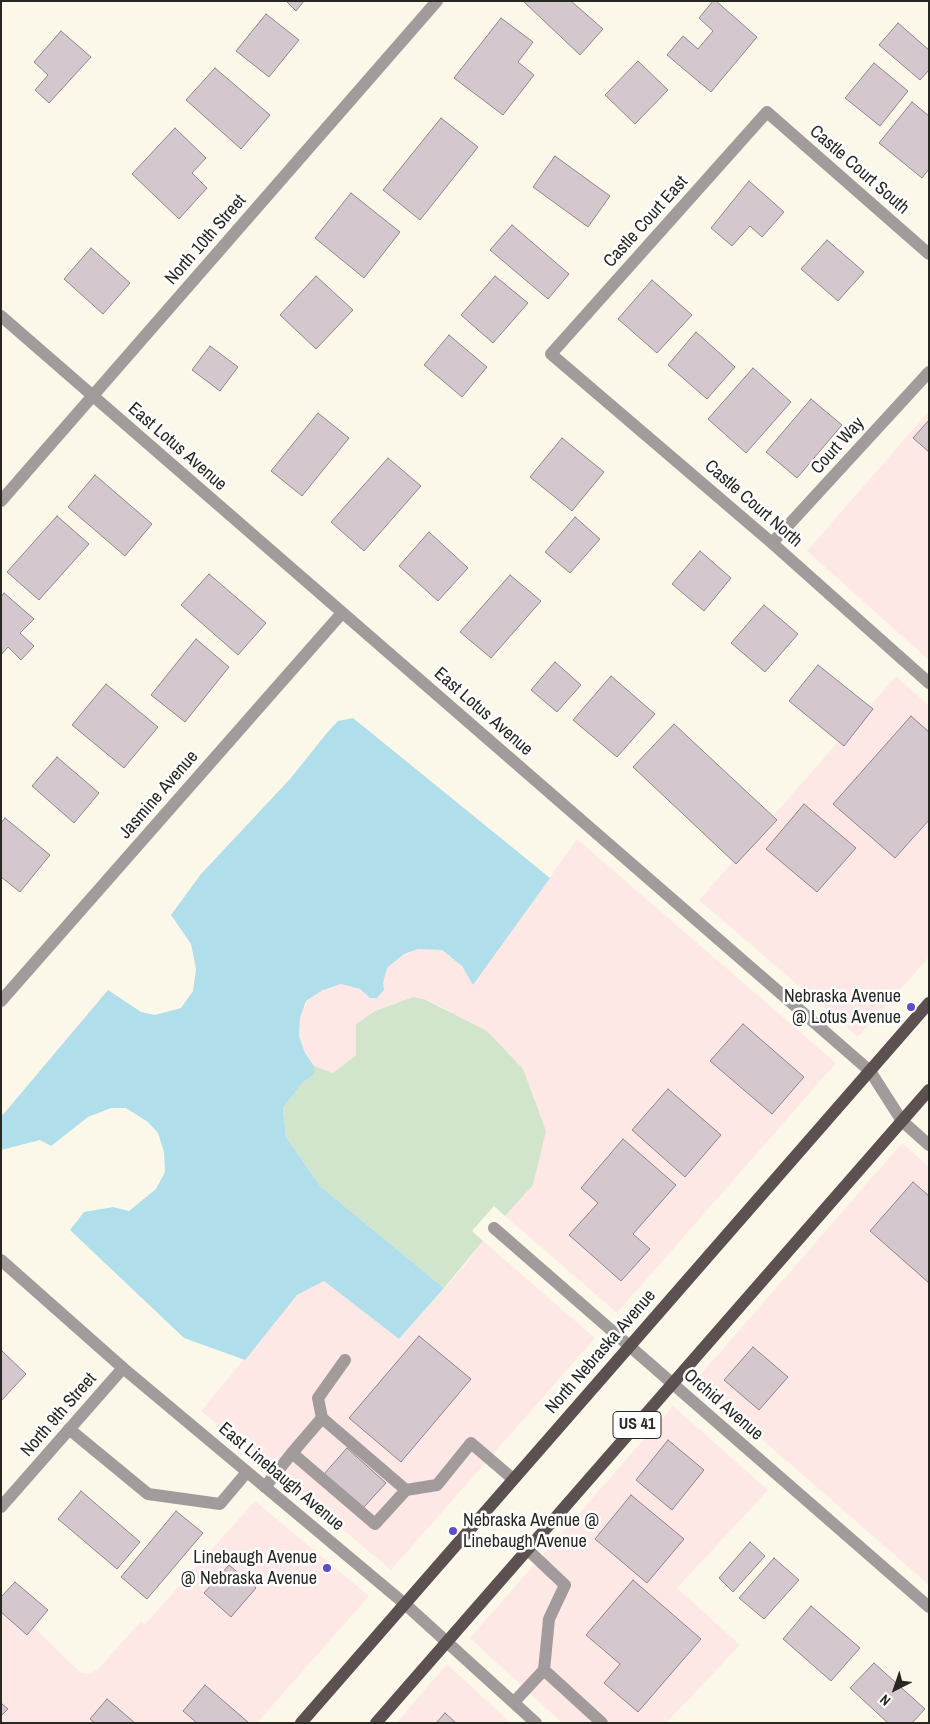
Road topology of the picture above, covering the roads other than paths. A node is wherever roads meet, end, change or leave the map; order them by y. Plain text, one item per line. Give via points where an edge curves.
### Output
1 (437, 1) edge
2 (767, 112) joint
3 (929, 254) edge
4 (1, 316) edge
5 (551, 354) joint
6 (929, 372) edge
7 (92, 397) junction
8 (1, 501) edge
9 (772, 543) junction
10 (342, 614) junction
11 (929, 683) edge
12 (1, 1001) edge
13 (929, 1004) edge
14 (870, 1071) junction
15 (929, 1090) edge
16 (902, 1121) junction
17 (929, 1145) edge
18 (494, 1228) dead end
19 (1, 1260) edge
20 (629, 1346) junction
21 (345, 1360) dead end
22 (123, 1368) junction
23 (673, 1384) junction
24 (322, 1418) junction
25 (69, 1430) junction
26 (292, 1453) junction
27 (247, 1472) junction
28 (514, 1479) junction
29 (265, 1487) junction
30 (406, 1490) junction
31 (1, 1507) edge
32 (527, 1549) junction
33 (405, 1604) junction
34 (929, 1608) edge
35 (447, 1641) junction
36 (544, 1670) junction
37 (514, 1702) junction
38 (301, 1723) edge
39 (376, 1723) edge
40 (536, 1723) edge
41 (602, 1723) edge

1 - 7 street, North 10th Street
2 - 3 street, Castle Court South
2 - 5 street, Castle Court East
4 - 7 street, East Lotus Avenue
5 - 9 street, Castle Court North
6 - 9 street, Court Way
7 - 8 street, North 10th Street
7 - 10 street, East Lotus Avenue
9 - 11 street, Castle Court North
10 - 12 street, Jasmine Avenue
10 - 14 street, East Lotus Avenue
13 - 14 main road, North Nebraska Avenue
14 - 16 street, East Lotus Avenue
14 - 20 main road, North Nebraska Avenue
15 - 16 main road, US 41
16 - 17 street, East Lotus Avenue
16 - 23 main road, US 41
18 - 20 street, Orchid Avenue
19 - 22 street, East Linebaugh Avenue
20 - 23 street, Orchid Avenue
20 - 28 main road, North Nebraska Avenue
21 - 24 street via 318,1398
22 - 25 street, North 9th Street
22 - 27 street, East Linebaugh Avenue
23 - 32 main road, US 41
23 - 34 street, Orchid Avenue
24 - 26 street
24 - 30 street
25 - 27 street via 148,1494 220,1504
25 - 31 street, North 9th Street
26 - 29 street
26 - 30 street via 375,1524
27 - 29 street, East Linebaugh Avenue
28 - 30 street via 471,1443 437,1485
28 - 33 main road, North Nebraska Avenue
29 - 33 street, East Linebaugh Avenue
32 - 35 main road, US 41
32 - 36 street via 565,1585 548,1619
33 - 35 street, East Linebaugh Avenue
33 - 38 main road, North Nebraska Avenue
35 - 37 street, East Linebaugh Avenue
35 - 39 main road, US 41
36 - 37 street
36 - 41 street
37 - 40 street, East Linebaugh Avenue

